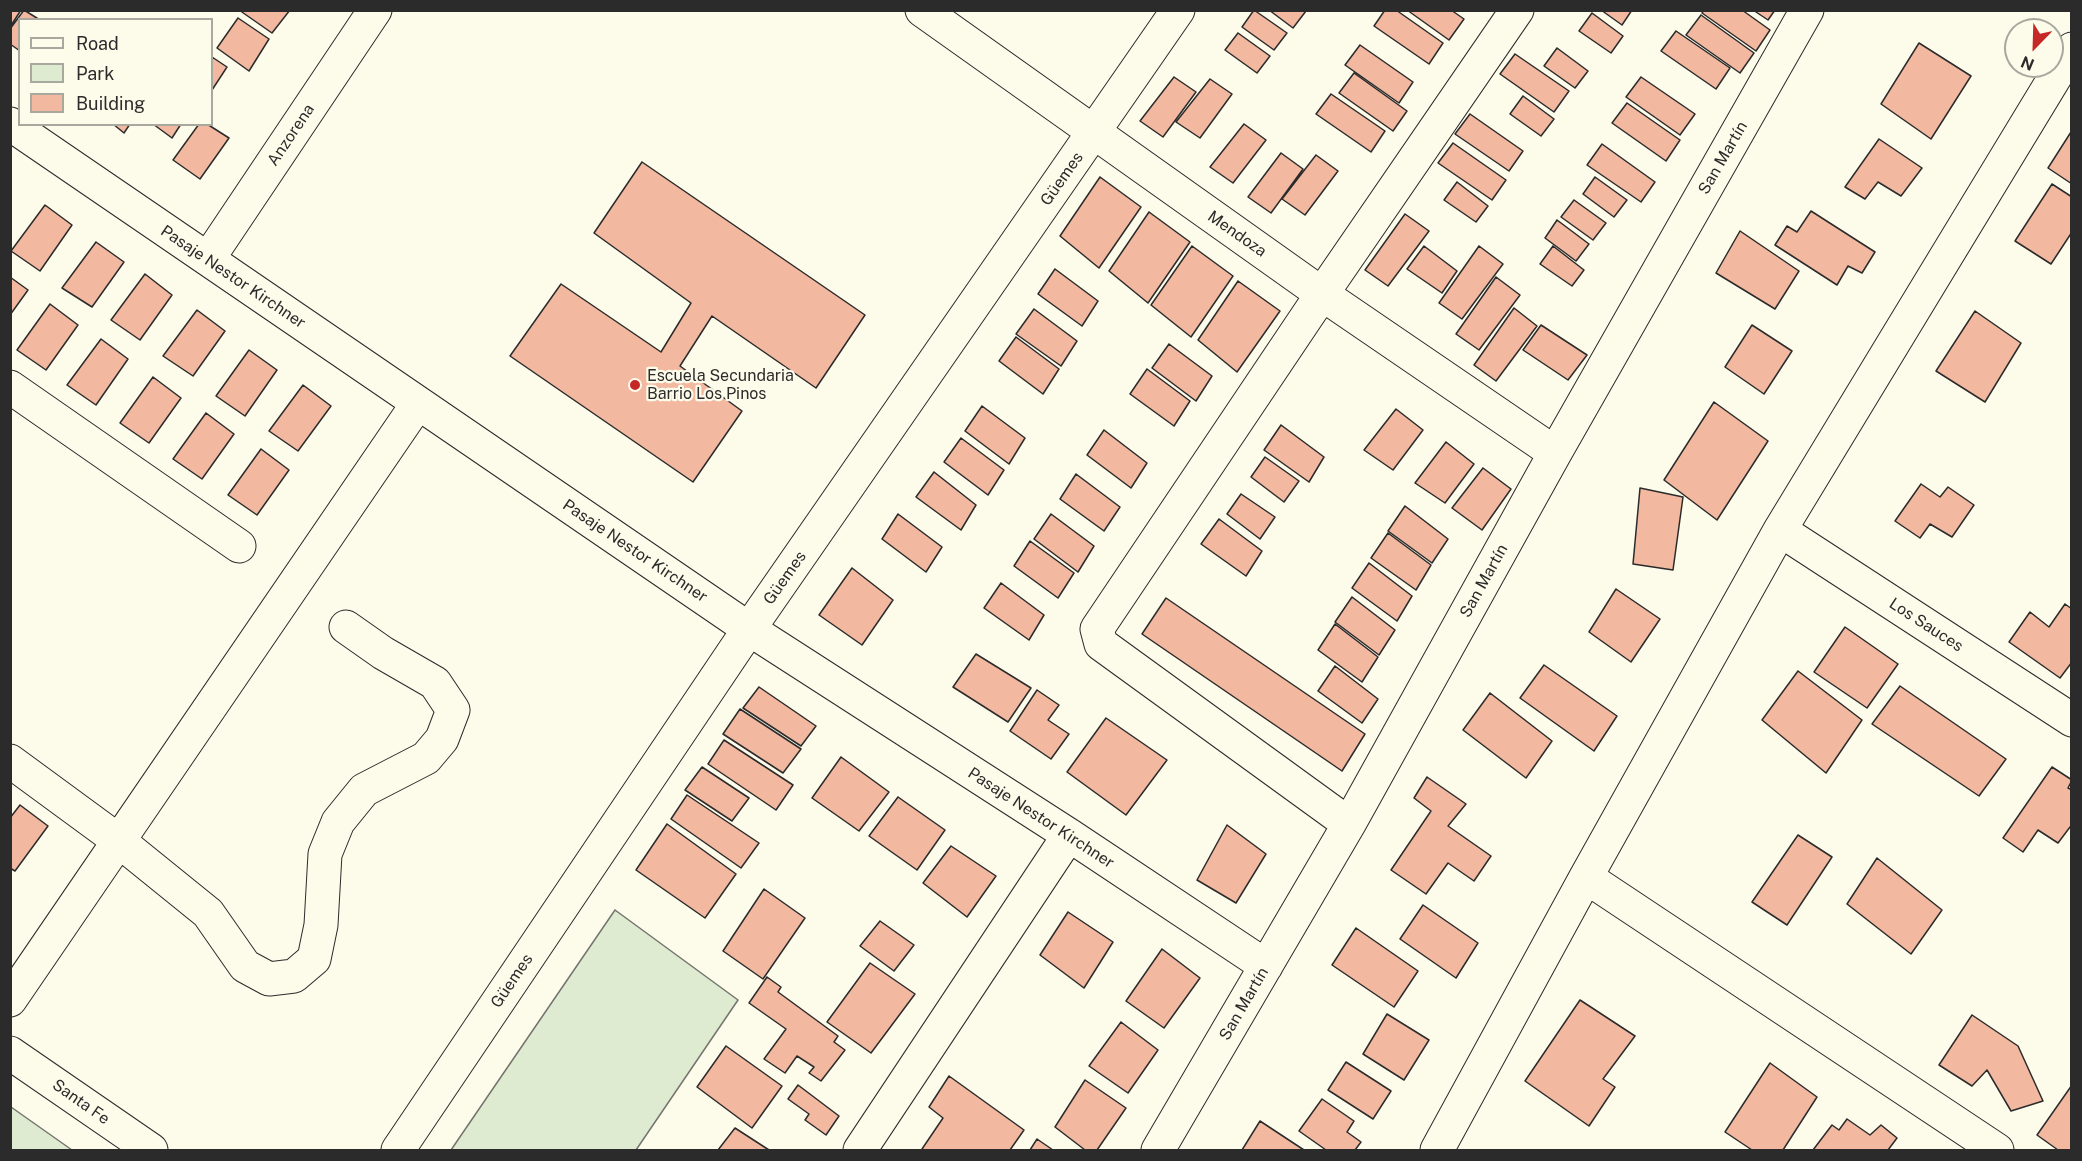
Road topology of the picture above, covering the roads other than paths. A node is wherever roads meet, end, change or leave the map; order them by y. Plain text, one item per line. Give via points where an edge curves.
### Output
1 (375, 10) edge
2 (922, 10) edge
3 (1178, 10) edge
4 (1517, 10) edge
5 (1807, 10) edge
6 (2070, 54) edge
7 (10, 124) edge
8 (1094, 134) junction
9 (208, 259) junction
10 (1322, 294) junction
11 (10, 387) edge
12 (418, 403) junction
13 (1555, 453) junction
14 (1780, 531) junction
15 (239, 546) dead end
16 (346, 627) dead end
17 (749, 629) junction
18 (2072, 720) edge
19 (10, 761) edge
20 (1349, 824) junction
21 (1069, 835) junction
22 (118, 841) junction
23 (1586, 877) junction
24 (1266, 966) junction
25 (10, 1000) edge
26 (10, 1053) edge
27 (151, 1150) edge
28 (398, 1150) edge
29 (860, 1150) edge
30 (1158, 1150) edge
31 (1437, 1150) edge
32 (1996, 1150) edge

1 - 9 street, Anzorena
2 - 8 street, Mendoza
3 - 8 street, Güemes
4 - 10 street
5 - 13 street, San Martín
6 - 14 street
7 - 9 street, Pasaje Nestor Kirchner
8 - 10 street, Mendoza
8 - 17 street, Güemes
9 - 12 street, Pasaje Nestor Kirchner
10 - 13 street, Mendoza
10 - 20 street via 1097,629 1101,644
11 - 15 street
12 - 17 street, Pasaje Nestor Kirchner
12 - 22 street
13 - 20 street, San Martín
14 - 18 street, Los Sauces
14 - 23 street
16 - 22 street via 435,683 453,710 442,739 426,758 364,790 338,822 325,854 321,925 314,959 294,976 269,979 245,966 208,913
17 - 21 street, Pasaje Nestor Kirchner
17 - 28 street, Güemes
19 - 22 street
20 - 24 street, San Martín
21 - 24 street, Pasaje Nestor Kirchner
21 - 29 street
22 - 25 street
23 - 31 street
23 - 32 street
24 - 30 street, San Martín
26 - 27 street, Santa Fe

